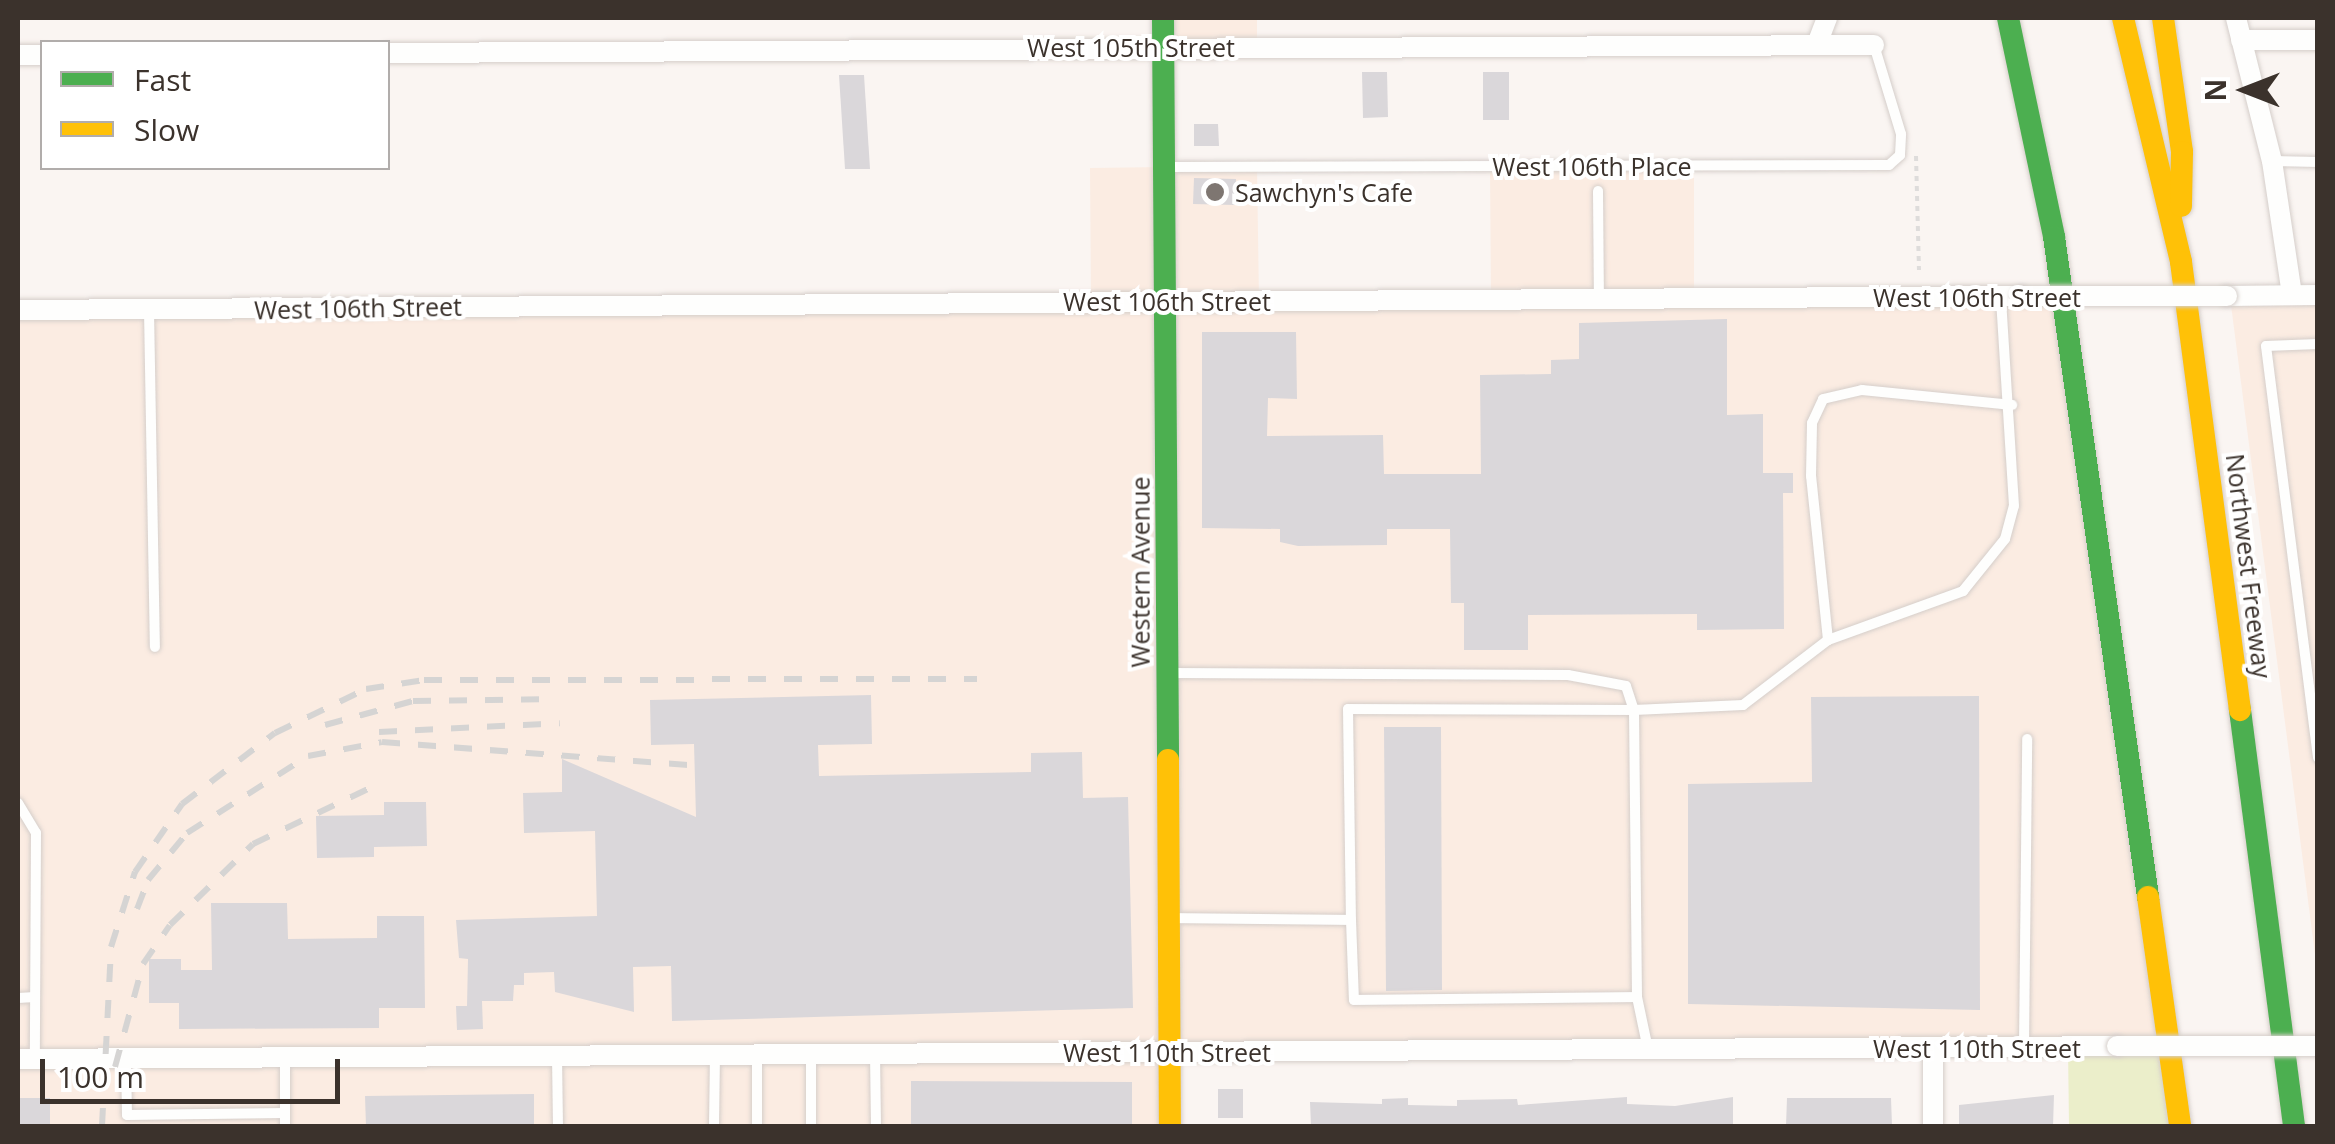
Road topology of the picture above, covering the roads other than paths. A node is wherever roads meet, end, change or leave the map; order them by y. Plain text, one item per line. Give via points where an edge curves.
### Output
1 (1164, 18) edge
2 (1827, 18) edge
3 (1982, 18) edge
4 (2008, 18) edge
5 (2123, 18) edge
6 (2162, 18) edge
7 (2236, 18) edge
8 (2242, 40) junction
9 (2318, 40) edge
10 (1817, 44) junction
11 (1874, 45) joint
12 (1163, 47) junction
13 (390, 53) edge
14 (2272, 161) junction
15 (2318, 162) edge
16 (1165, 167) junction
17 (1598, 191) dead end
18 (2054, 237) junction
19 (2181, 262) junction
20 (2292, 295) junction
21 (2318, 295) edge
22 (2011, 296) junction
23 (1599, 299) junction
24 (1167, 300) junction
25 (18, 310) edge
26 (149, 310) junction
27 (2318, 344) edge
28 (2012, 405) junction
29 (1828, 640) junction
30 (155, 646) dead end
31 (1168, 673) junction
32 (1634, 710) junction
33 (2026, 739) dead end
34 (2318, 758) edge
35 (18, 803) edge
36 (1169, 918) junction
37 (1351, 920) junction
38 (1637, 997) junction
39 (18, 998) edge
40 (35, 998) junction
41 (2318, 1046) edge
42 (1933, 1048) junction
43 (2024, 1048) junction
44 (1648, 1050) junction
45 (1169, 1052) junction
46 (756, 1054) junction
47 (811, 1054) junction
48 (875, 1054) junction
49 (715, 1055) junction
50 (558, 1056) junction
51 (285, 1057) junction
52 (26, 1058) edge
53 (126, 1058) junction
54 (285, 1113) junction
55 (285, 1126) edge
56 (558, 1126) edge
57 (714, 1126) edge
58 (757, 1126) edge
59 (811, 1126) edge
60 (876, 1126) edge
61 (1170, 1126) edge
62 (1933, 1126) edge
63 (2180, 1126) edge
64 (2294, 1126) edge

1 - 12 main road, Western Avenue
2 - 10 street
3 - 18 main road
4 - 18 main road
5 - 19 main road, Northwest Freeway
6 - 19 main road via 2182,152
7 - 8 street
8 - 9 street
8 - 14 street
10 - 11 street, West 105th Street
10 - 12 street, West 105th Street
11 - 16 lane, West 106th Place via 1901,134 1898,159 1889,165
12 - 13 street, West 105th Street
12 - 16 main road, Western Avenue
14 - 15 lane
14 - 20 street
16 - 24 main road, Western Avenue
17 - 23 lane
18 - 63 main road
19 - 64 main road, Northwest Freeway
20 - 21 street, West 106th Street
20 - 22 street, West 106th Street, bridge
22 - 23 street, West 106th Street
22 - 28 lane
23 - 24 street, West 106th Street
24 - 26 street, West 106th Street
24 - 31 main road, Western Avenue
25 - 26 street, West 106th Street
26 - 30 lane
27 - 34 lane via 2266,346
28 - 29 lane via 2014,506 2005,539 1964,591
28 - 29 lane via 1862,390 1823,399 1812,423 1812,476
29 - 32 lane via 1743,705
31 - 32 lane via 1568,675 1626,686
31 - 36 main road, Western Avenue
32 - 37 lane via 1348,709
32 - 38 lane
33 - 43 lane
35 - 40 lane via 36,833
36 - 37 lane
36 - 45 main road, Western Avenue
37 - 38 lane via 1354,1000
38 - 44 lane
39 - 40 lane
40 - 52 lane
41 - 43 street, West 110th Street, bridge
42 - 43 street, West 110th Street
42 - 44 street, West 110th Street
42 - 62 street
44 - 45 street, West 110th Street
45 - 48 street, West 110th Street
45 - 61 main road, Western Avenue
46 - 47 street, West 110th Street
46 - 49 street, West 110th Street
46 - 58 lane
47 - 48 street, West 110th Street
47 - 59 lane
48 - 60 lane
49 - 50 street, West 110th Street
49 - 57 lane
50 - 51 street, West 110th Street
50 - 56 lane
51 - 53 street, West 110th Street
51 - 54 lane
52 - 53 street, West 110th Street
53 - 54 lane via 127,1115
54 - 55 lane

